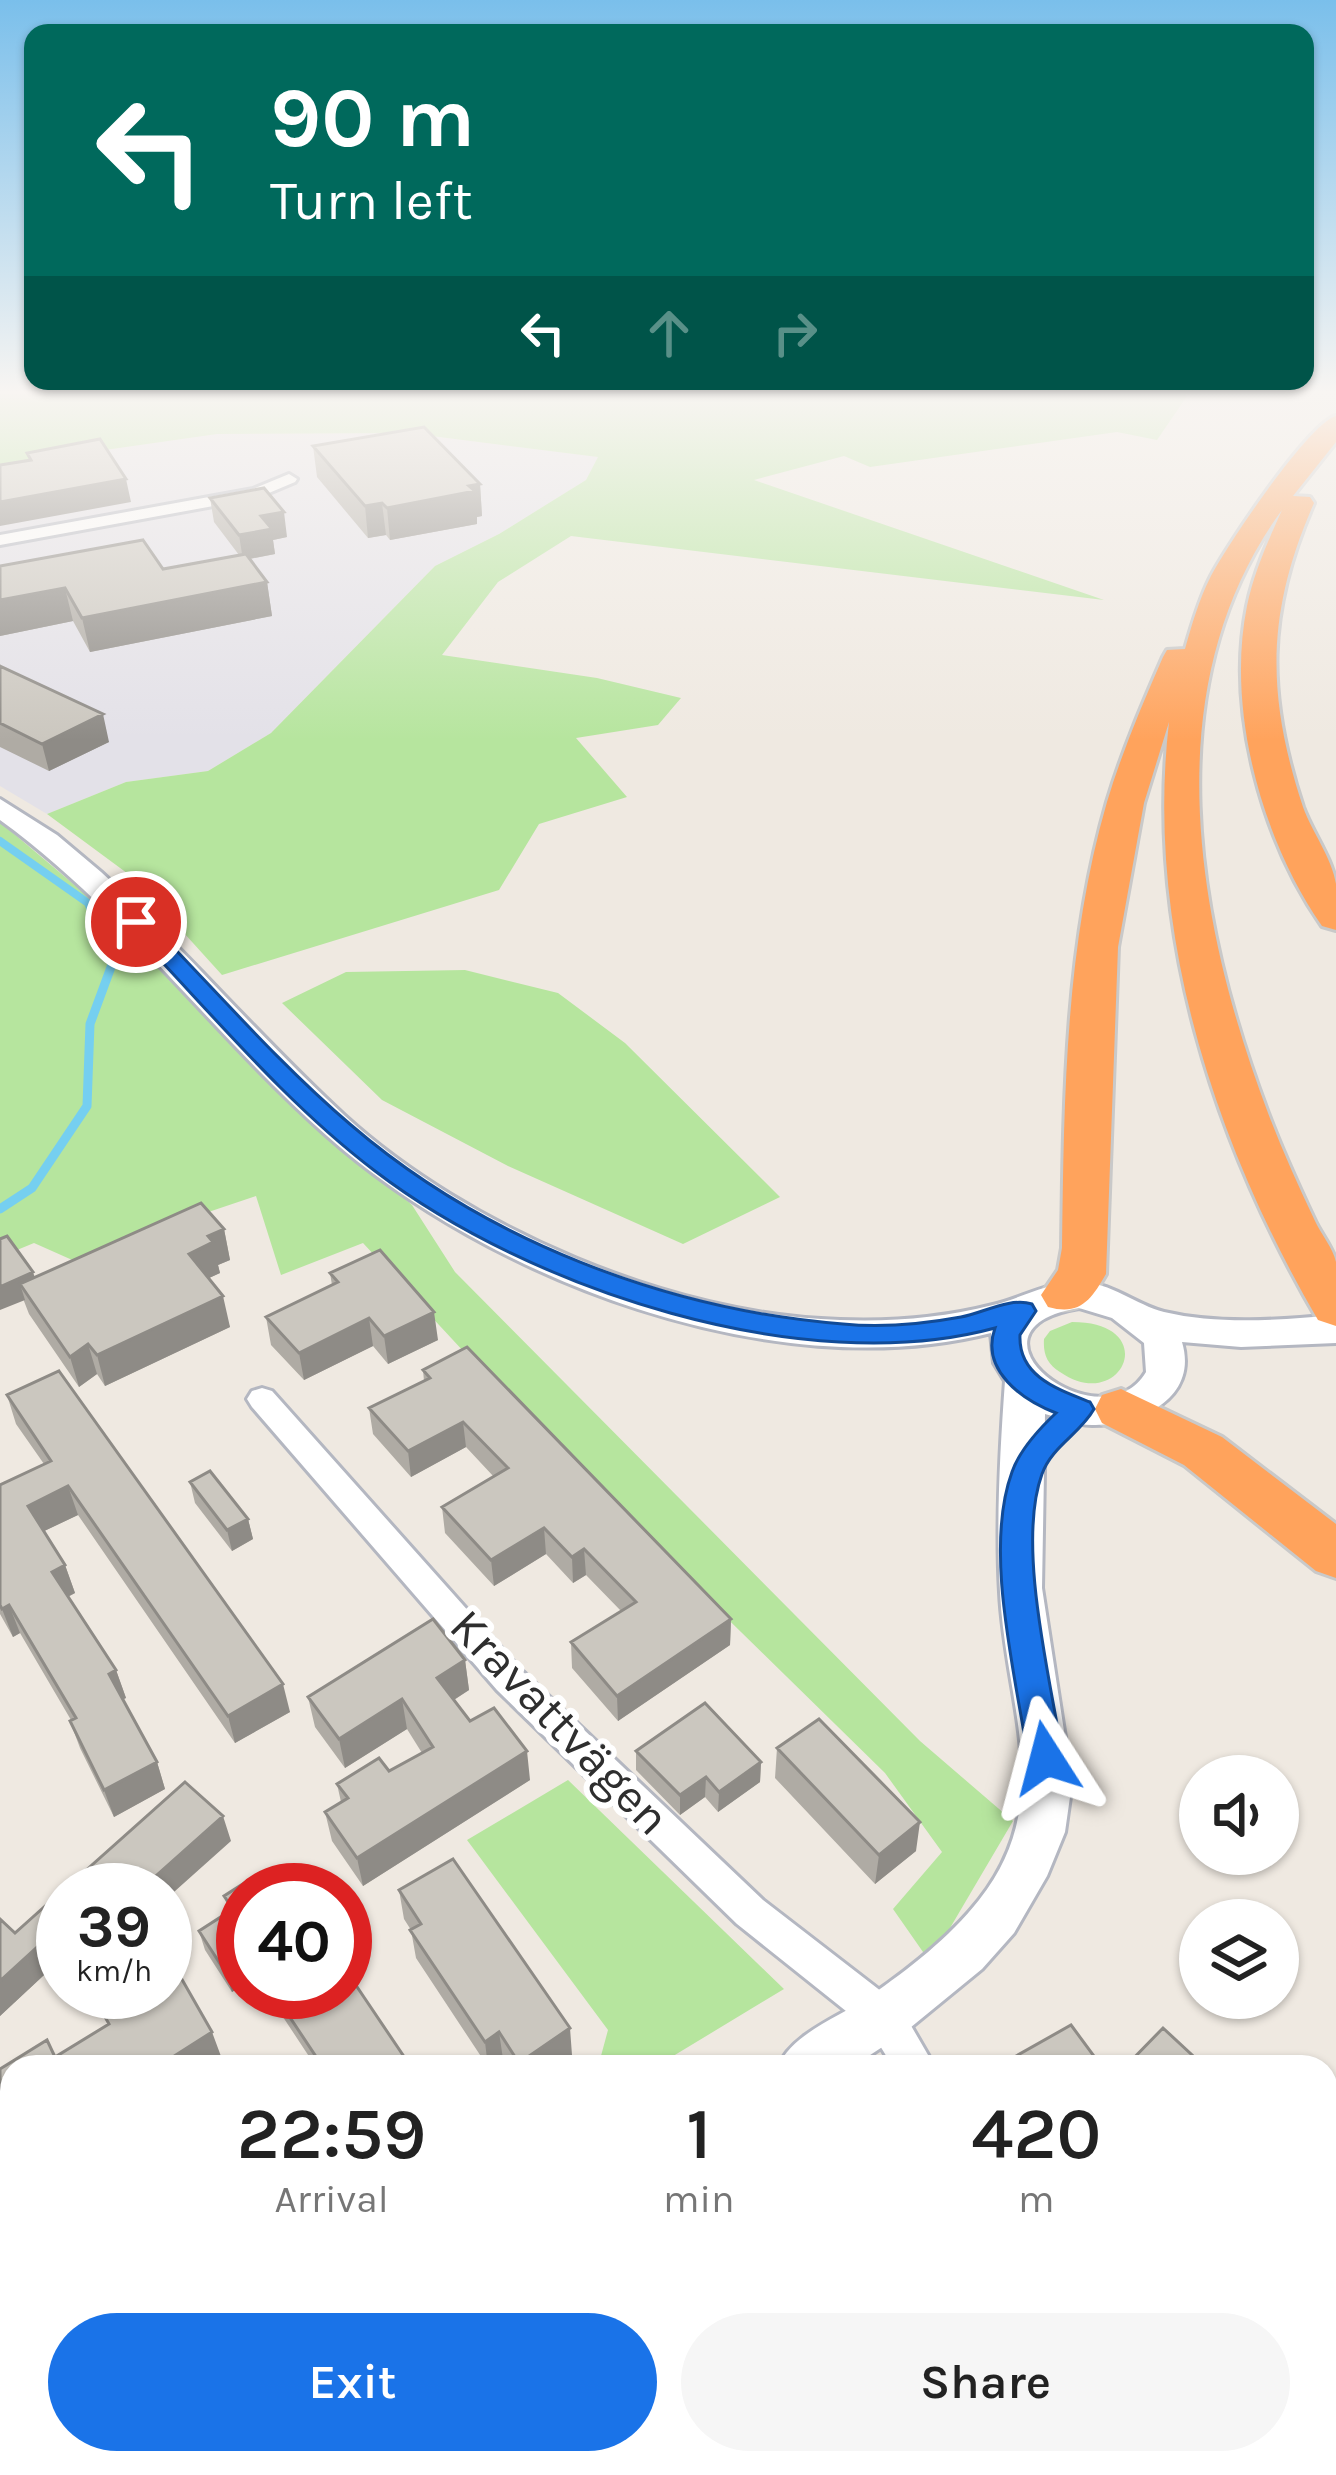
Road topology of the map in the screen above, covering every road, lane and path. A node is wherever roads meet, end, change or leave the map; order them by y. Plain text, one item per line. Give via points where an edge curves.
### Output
1 (170, 510) edge
2 (1269, 510) edge
3 (1293, 510) edge
4 (1297, 510) edge
5 (0, 540) edge
6 (1214, 603) junction
7 (0, 806) edge
8 (1336, 918) edge
9 (1336, 1258) edge
10 (1066, 1295) junction
11 (1336, 1308) edge
12 (1022, 1311) junction
13 (1146, 1322) junction
14 (1336, 1329) edge
15 (906, 1334) junction
16 (1254, 1336) junction
17 (1016, 1371) junction
18 (1121, 1398) junction
19 (262, 1400) dead end
20 (1027, 1472) junction
21 (1336, 1555) edge
22 (885, 2018) junction
23 (825, 2055) edge
24 (908, 2055) edge

1 - 5 street
2 - 6 highway
3 - 9 highway via 1244,573 1204,700 1198,777 1210,910 1228,987 1257,1077
4 - 8 highway via 1267,578 1257,682 1280,799
6 - 10 highway via 1153,712 1118,825 1086,1040 1086,1248 1082,1274
6 - 11 highway via 1188,696 1179,774 1191,908 1233,1075
7 - 15 main road via 109,893 338,1127 440,1205 553,1261 699,1310 843,1335
10 - 12 main road
10 - 13 main road via 1104,1299
12 - 15 main road
12 - 17 main road via 1006,1333
13 - 16 main road
13 - 18 main road via 1166,1353
14 - 16 main road
15 - 17 main road via 953,1340
16 - 18 main road
17 - 18 main road via 1048,1400
17 - 20 main road
18 - 20 main road via 1047,1439
18 - 21 highway via 1260,1491
19 - 22 street, Kravattvägen via 509,1679 750,1912
20 - 22 main road via 1018,1520 1021,1595 1048,1798 1037,1849 1004,1909
22 - 23 main road
22 - 24 street, Kravattvägen

